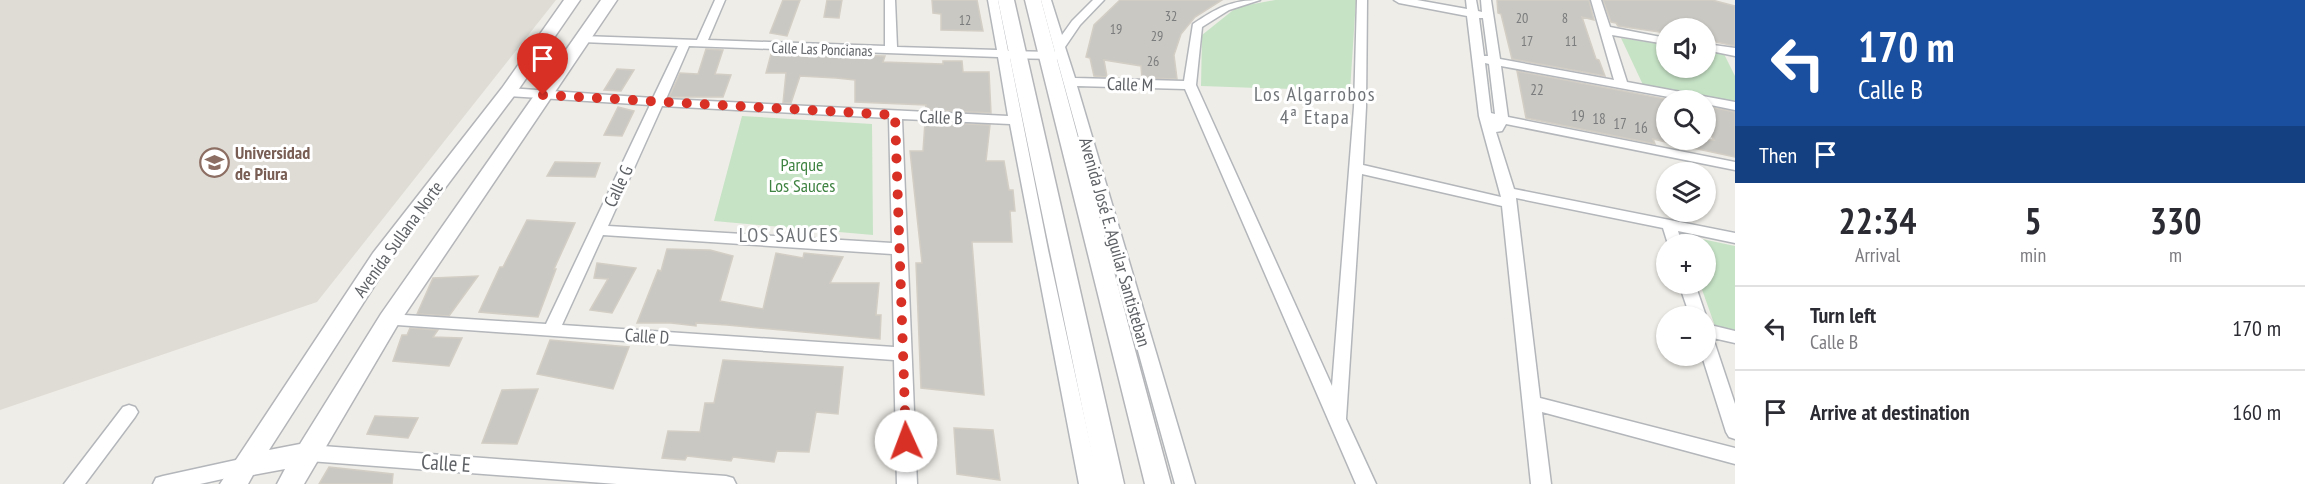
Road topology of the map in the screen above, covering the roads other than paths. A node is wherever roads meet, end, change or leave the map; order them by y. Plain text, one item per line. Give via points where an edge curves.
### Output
1 (572, 0) edge
2 (609, 0) edge
3 (720, 0) edge
4 (890, 0) edge
5 (993, 0) edge
6 (1006, 0) edge
7 (1033, 0) edge
8 (1046, 0) edge
9 (1100, 0) edge
10 (1255, 0) edge
11 (1362, 0) edge
12 (1399, 0) edge
13 (1471, 0) edge
14 (1486, 0) edge
15 (1596, 0) edge
16 (1472, 13) junction
17 (1488, 16) junction
18 (1605, 30) junction
19 (582, 39) junction
20 (1656, 39) edge
21 (686, 43) junction
22 (701, 43) junction
23 (1716, 50) edge
24 (891, 51) junction
25 (1057, 53) junction
26 (1010, 55) junction
27 (1734, 55) edge
28 (1477, 58) junction
29 (1494, 61) junction
30 (1071, 82) junction
31 (1190, 85) junction
32 (1622, 86) junction
33 (508, 92) junction
34 (543, 95) junction
35 (657, 102) junction
36 (1735, 106) edge
37 (895, 115) junction
38 (1485, 117) junction
39 (1014, 120) junction
40 (1502, 120) junction
41 (1491, 139) junction
42 (1735, 166) edge
43 (1356, 168) junction
44 (1508, 197) junction
45 (1668, 225) junction
46 (597, 230) junction
47 (1671, 234) edge
48 (1735, 238) edge
49 (899, 249) junction
50 (389, 320) junction
51 (552, 330) junction
52 (1716, 332) edge
53 (1735, 337) edge
54 (904, 354) junction
55 (1714, 366) edge
56 (1533, 403) junction
57 (129, 412) dead end
58 (1338, 421) junction
59 (1735, 432) edge
60 (309, 453) junction
61 (1735, 456) edge
62 (239, 475) edge
63 (74, 484) edge
64 (163, 484) edge
65 (290, 484) edge
66 (726, 484) edge
67 (907, 484) edge
68 (1089, 484) edge
69 (1112, 484) edge
70 (1158, 484) edge
71 (1185, 484) edge
72 (1366, 484) edge
73 (1541, 484) edge

1 - 33 main road, Avenida Sullana Norte
2 - 19 main road, Avenida Sullana Norte
3 - 22 street
4 - 24 street
5 - 26 street
6 - 26 main road
7 - 25 main road, Avenida José E. Aguilar Santisteban
8 - 25 street, Avenida José E. Aguilar Santisteban
9 - 25 street via 1076,22
10 - 31 street via 1225,8 1197,26
11 - 43 street
12 - 16 street
13 - 16 street
14 - 17 street
15 - 18 street
16 - 17 street
16 - 28 street
17 - 29 street
18 - 20 street
18 - 32 street
19 - 21 street, Calle Las Poncianas
19 - 34 main road, Avenida Sullana Norte
21 - 22 street, Calle Las Poncianas
21 - 35 street, Calle G
22 - 24 street, Calle Las Poncianas
23 - 27 street
24 - 26 street, Calle Las Poncianas
25 - 26 street, Calle Las Poncianas
25 - 30 street, Avenida José E. Aguilar Santisteban
25 - 70 main road, Avenida José E. Aguilar Santisteban
26 - 39 street
26 - 69 main road
28 - 29 street
28 - 38 street
29 - 32 street
29 - 40 street
30 - 31 street, Calle M
30 - 71 street, Avenida José E. Aguilar Santisteban
31 - 58 street
32 - 36 street
33 - 34 street, Calle B
33 - 62 main road, Avenida Sullana Norte via 381,258
34 - 35 street, Calle B
34 - 50 main road, Avenida Sullana Norte
35 - 37 street, Calle B
35 - 46 street, Calle G
37 - 39 street, Calle B
37 - 49 street
38 - 40 street
38 - 41 street
39 - 68 street
40 - 41 street
40 - 42 street
41 - 44 street
43 - 44 street
43 - 58 street
44 - 45 street
44 - 56 street
45 - 47 street
45 - 48 street
46 - 49 street
46 - 51 street, Calle G
49 - 54 street
50 - 51 street, Calle D
50 - 60 main road, Avenida Sullana Norte
51 - 54 street, Calle D
52 - 53 street
54 - 67 street
55 - 59 street
56 - 61 street
56 - 73 street
57 - 63 street
58 - 72 street
60 - 62 main road
60 - 65 main road, Avenida Sullana Norte
60 - 66 street, Calle E
62 - 64 street

